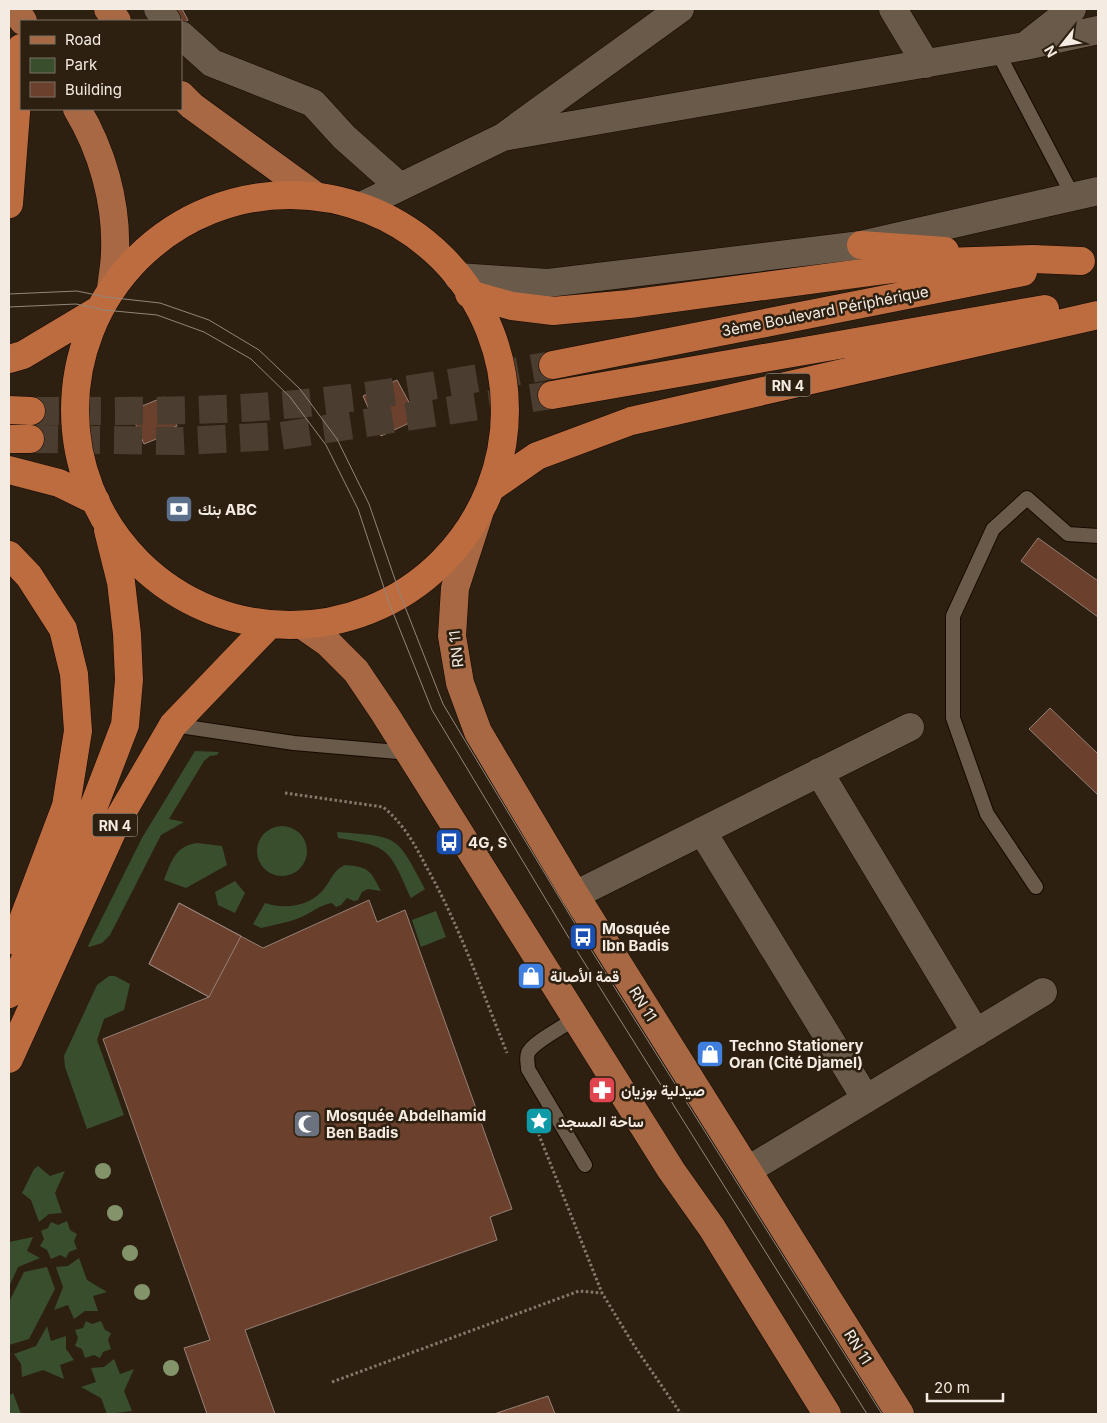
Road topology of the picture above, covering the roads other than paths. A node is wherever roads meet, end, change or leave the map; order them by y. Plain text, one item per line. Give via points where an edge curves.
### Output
1 (15, 9) edge
2 (108, 9) edge
3 (158, 9) edge
4 (680, 9) edge
5 (893, 9) edge
6 (1072, 9) edge
7 (22, 20) edge
8 (116, 20) edge
9 (166, 20) edge
10 (1098, 30) edge
11 (182, 36) edge
12 (1025, 46) junction
13 (997, 51) junction
14 (20, 61) edge
15 (926, 64) junction
16 (182, 96) edge
17 (78, 110) edge
18 (503, 137) junction
19 (399, 186) junction
20 (1086, 194) edge
21 (316, 196) junction
22 (9, 204) edge
23 (361, 206) junction
24 (861, 245) junction
25 (993, 259) junction
26 (1090, 259) edge
27 (463, 286) junction
28 (105, 300) junction
29 (1098, 302) edge
30 (1098, 315) edge
31 (9, 359) edge
32 (553, 365) tunnel mouth
33 (552, 395) tunnel mouth
34 (9, 470) edge
35 (491, 488) junction
36 (101, 510) junction
37 (479, 514) junction
38 (1098, 536) edge
39 (9, 555) edge
40 (270, 624) junction
41 (302, 625) junction
42 (173, 725) junction
43 (910, 727) dead end
44 (409, 753) junction
45 (819, 772) junction
46 (702, 831) junction
47 (1036, 887) dead end
48 (575, 895) junction
49 (9, 957) edge
50 (1043, 992) dead end
51 (9, 994) edge
52 (576, 1018) junction
53 (976, 1033) junction
54 (9, 1059) edge
55 (866, 1099) junction
56 (586, 1165) dead end
57 (748, 1170) junction
58 (827, 1414) edge
59 (900, 1414) edge

1 - 7 main road
2 - 8 main road
3 - 9 street
4 - 18 street
5 - 15 street
6 - 12 street
10 - 12 street
11 - 19 street via 212,63 313,103 344,137
12 - 13 street
13 - 15 street
13 - 20 lane
14 - 22 highway
15 - 18 street
16 - 21 main road
17 - 28 main road via 90,131 109,196 116,251
18 - 19 street
19 - 23 street
20 - 24 street
21 - 23 highway
21 - 28 highway via 268,195 222,205 179,225 141,253
23 - 27 highway via 404,227 441,256
24 - 25 highway via 927,248
24 - 27 street via 548,282
25 - 26 highway
25 - 27 highway via 891,268 553,312 512,306
26 - 32 highway, 3ème Boulevard Périphérique
27 - 35 highway via 490,329 501,368 505,408 502,449
28 - 31 highway via 23,355
28 - 36 highway via 88,336 75,402 84,470
29 - 33 highway, RN 4
30 - 35 highway, RN 4 via 631,421 537,456
34 - 36 highway via 59,483
35 - 37 highway
36 - 40 highway via 135,557 159,579 193,601 230,616
36 - 51 highway, RN 4 via 120,582 127,634 129,680 124,725 82,837
37 - 41 highway via 456,548 426,577 400,594 358,615
37 - 48 main road, RN 11 via 455,588 452,636 460,683 478,732
38 - 47 lane via 1068,534 1027,498 993,528 953,616 953,718 987,814
39 - 49 highway via 29,576 63,628 74,674 78,731 66,806
40 - 41 highway
40 - 42 highway, RN 4
41 - 44 main road via 328,643 356,671
42 - 44 lane via 294,743
42 - 54 highway, RN 4 via 116,823
43 - 45 street
44 - 52 main road
45 - 46 street
45 - 53 street
46 - 48 street
46 - 55 street
48 - 57 main road, RN 11
50 - 53 street
52 - 56 lane via 534,1046 527,1060 528,1069
52 - 58 main road
53 - 55 street
55 - 57 street
57 - 59 main road, RN 11

